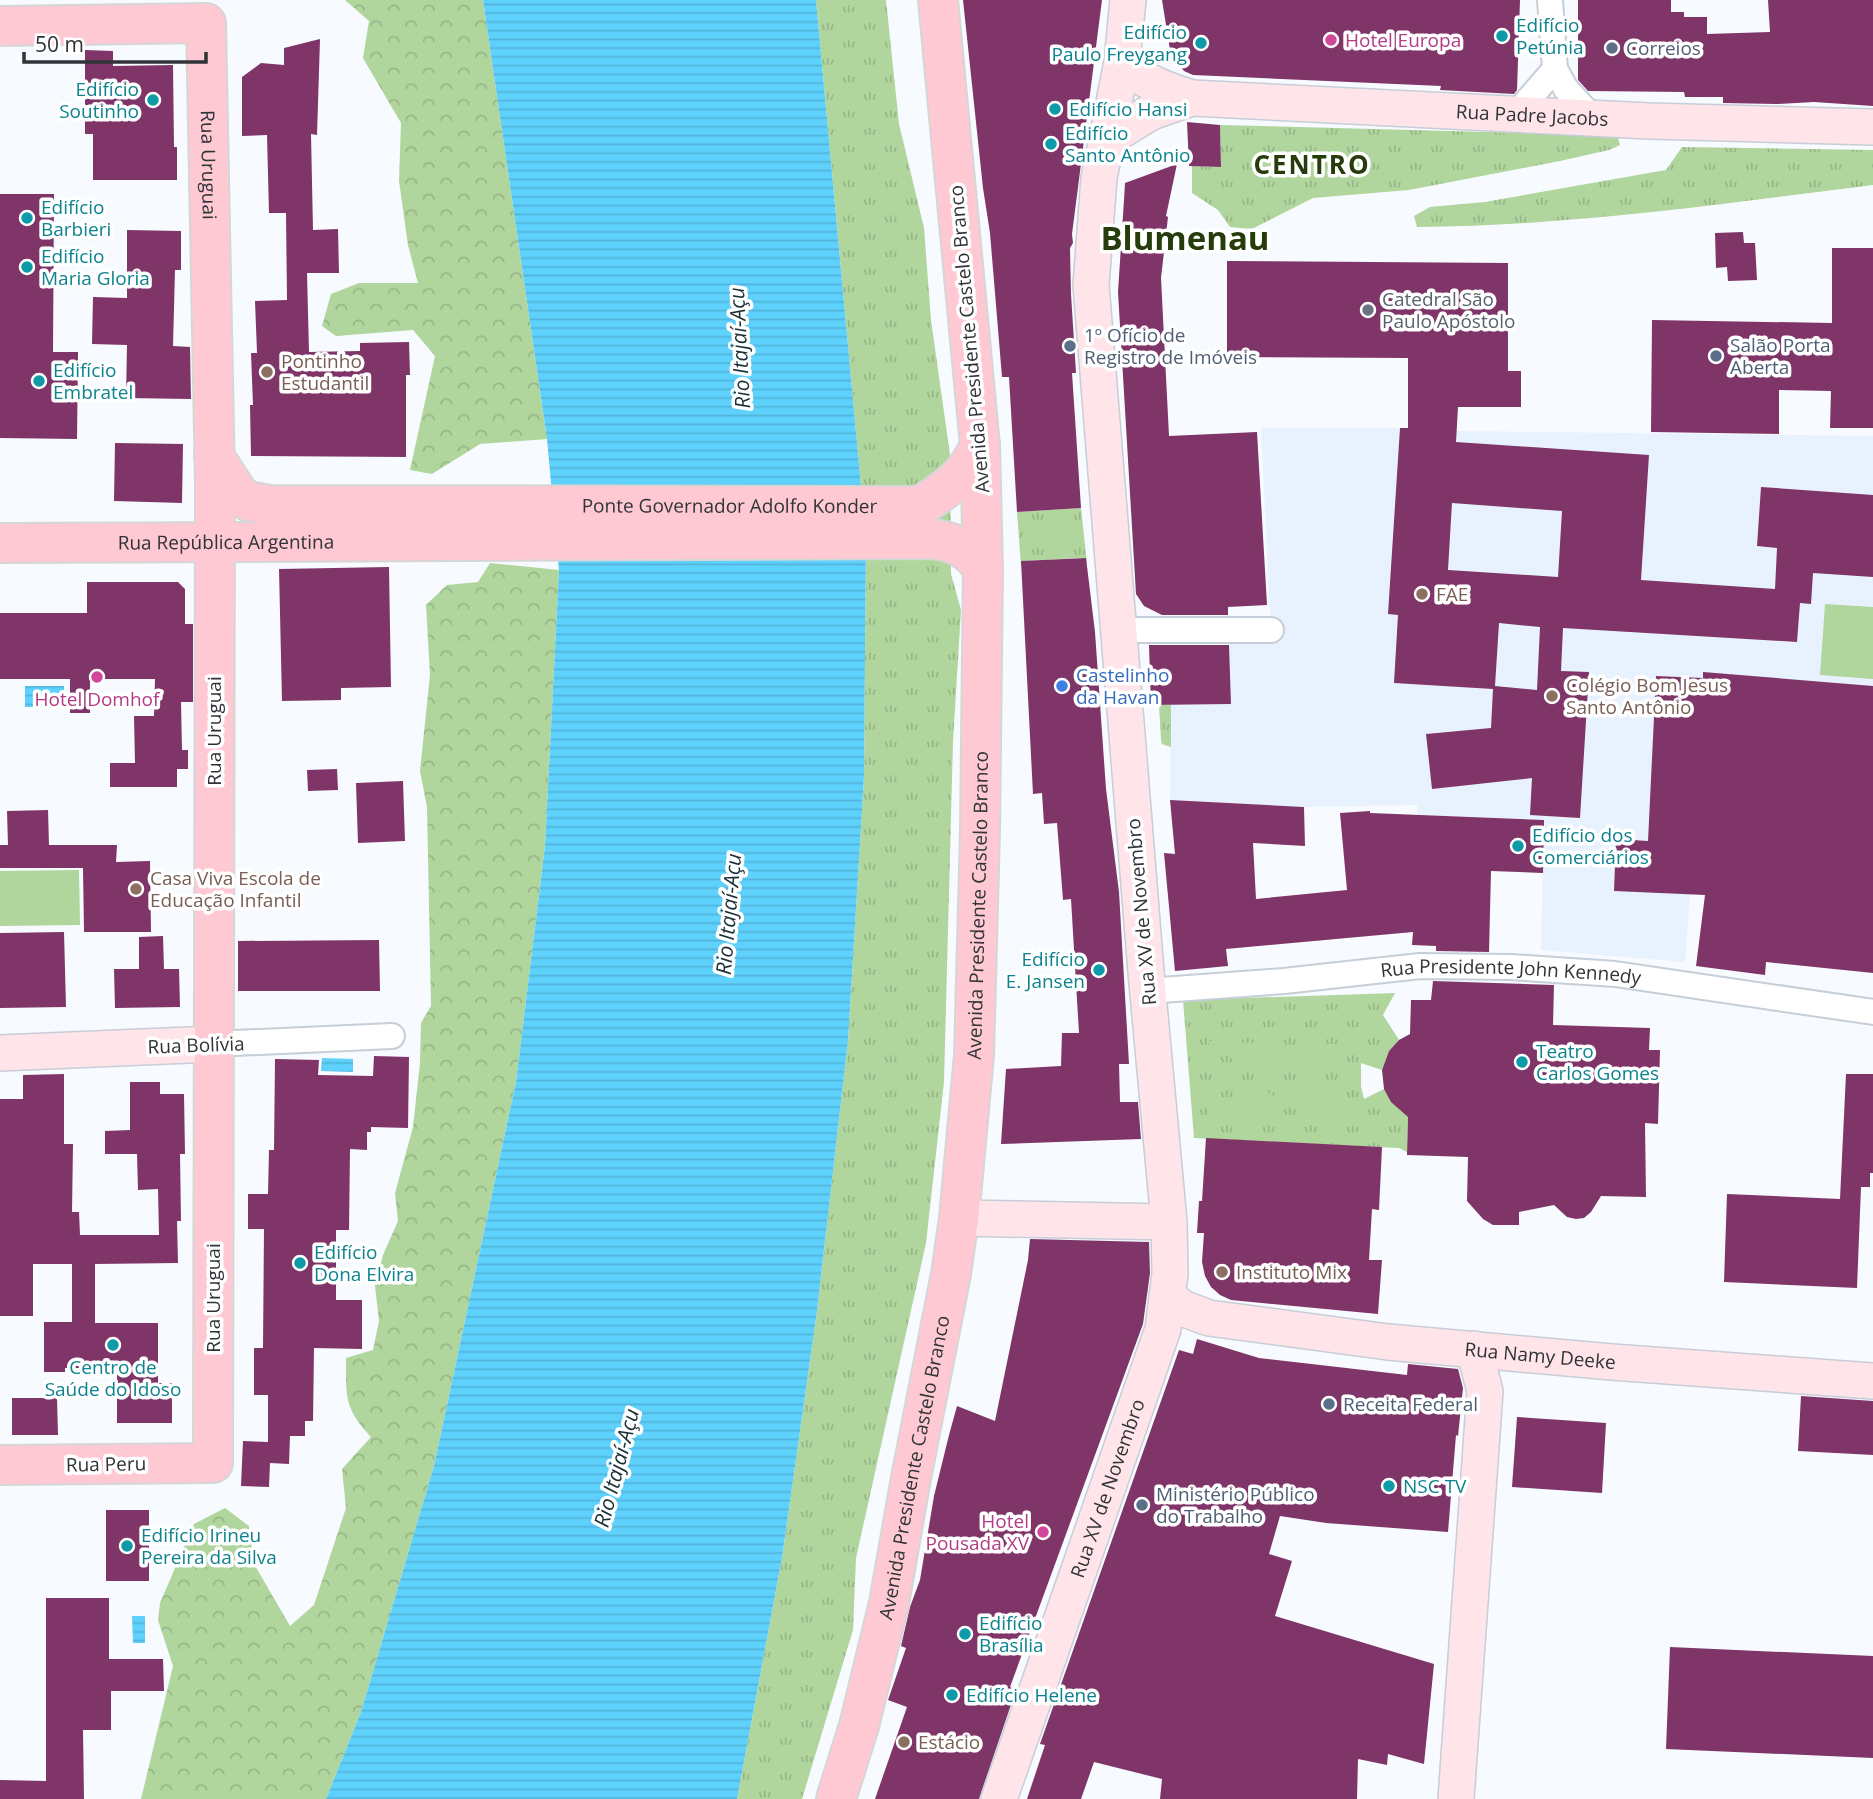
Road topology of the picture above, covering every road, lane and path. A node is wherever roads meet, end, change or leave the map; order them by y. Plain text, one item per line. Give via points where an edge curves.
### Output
1 (938, 0) edge
2 (1128, 0) edge
3 (1550, 0) edge
4 (206, 12) edge
5 (0, 26) edge
6 (1122, 62) junction
7 (1555, 69) junction
8 (1192, 98) junction
9 (1515, 115) junction
10 (1593, 118) junction
11 (1873, 127) edge
12 (1107, 139) junction
13 (980, 446) junction
14 (214, 456) junction
15 (926, 522) junction
16 (450, 524) junction
17 (0, 543) edge
18 (214, 543) junction
19 (984, 568) junction
20 (1118, 629) junction
21 (1271, 630) dead end
22 (1148, 991) junction
23 (1873, 1012) edge
24 (392, 1036) dead end
25 (214, 1044) junction
26 (0, 1053) edge
27 (959, 1218) junction
28 (1169, 1222) junction
29 (1167, 1295) junction
30 (1209, 1318) junction
31 (1163, 1329) junction
32 (1491, 1351) junction
33 (1873, 1381) edge
34 (213, 1463) joint
35 (0, 1465) edge
36 (836, 1799) edge
37 (999, 1799) edge
38 (1456, 1799) edge

1 - 13 main road, Avenida Presidente Castelo Branco
2 - 6 street, Rua XV de Novembro
3 - 7 street
4 - 5 main road
4 - 14 main road, Rua Uruguai
6 - 8 street, Rua Padre Jacobs via 1154,85
6 - 12 street, Rua XV de Novembro
7 - 9 street
7 - 10 street via 1566,89
8 - 9 street, Rua Padre Jacobs
8 - 12 street, Rua Padre Jacobs via 1151,112
9 - 10 street, Rua Padre Jacobs
10 - 11 street, Rua Padre Jacobs
12 - 20 street, Rua XV de Novembro via 1099,178 1091,285
13 - 15 main road
13 - 19 main road, Avenida Presidente Castelo Branco
14 - 16 main road, Rua República Argentina via 247,501
14 - 18 main road, Rua Uruguai
15 - 16 main road, Ponte Governador Adolfo Konder
15 - 19 main road, Ponte Governador Adolfo Konder
16 - 18 main road, Rua República Argentina
17 - 18 main road, Rua República Argentina
18 - 25 main road, Rua Uruguai
19 - 27 main road, Avenida Presidente Castelo Branco via 974,1055
20 - 21 street
20 - 22 street, Rua XV de Novembro
22 - 23 street, Rua Presidente John Kennedy via 1456,966 1615,974
22 - 28 street, Rua XV de Novembro
24 - 25 street, Rua Bolívia
25 - 26 street, Rua Bolívia
25 - 34 main road, Rua Uruguai
27 - 28 street
27 - 36 main road, Avenida Presidente Castelo Branco via 889,1603
28 - 29 street, Rua XV de Novembro
29 - 30 street, Rua Namy Deeke via 1182,1308
29 - 31 street, Rua XV de Novembro
30 - 31 street, Rua Namy Deeke
30 - 32 street, Rua Namy Deeke
31 - 37 street, Rua XV de Novembro
32 - 33 street, Rua Namy Deeke
32 - 38 street
34 - 35 main road, Rua Peru

